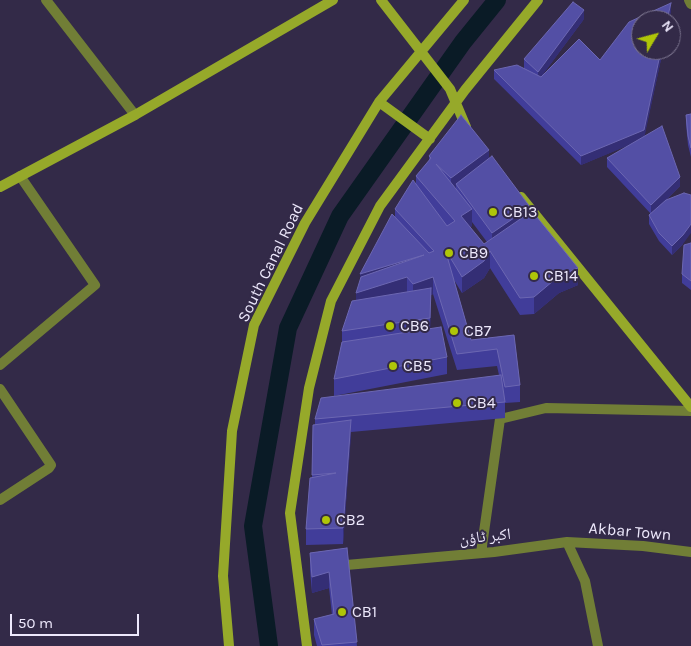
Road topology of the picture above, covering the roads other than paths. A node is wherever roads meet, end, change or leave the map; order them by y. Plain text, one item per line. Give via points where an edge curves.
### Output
1 (46, 0) edge
2 (333, 0) edge
3 (381, 0) edge
4 (464, 0) edge
5 (538, 0) edge
6 (690, 0) edge
7 (691, 4) edge
8 (422, 53) junction
9 (380, 102) junction
10 (456, 102) junction
11 (135, 115) junction
12 (428, 137) junction
13 (473, 137) edge
14 (20, 176) junction
15 (0, 187) edge
16 (516, 191) edge
17 (0, 364) edge
18 (0, 389) edge
19 (691, 407) edge
20 (691, 411) edge
21 (0, 500) edge
22 (567, 542) junction
23 (691, 552) edge
24 (480, 553) junction
25 (328, 567) edge
26 (310, 570) edge
27 (297, 572) junction
28 (230, 646) edge
29 (307, 646) edge
30 (598, 646) edge

1 - 11 street
2 - 11 main road
3 - 8 main road
4 - 8 main road, South Canal Road
5 - 10 main road
6 - 7 street
8 - 9 main road, South Canal Road
8 - 10 main road
9 - 12 main road
9 - 28 main road, South Canal Road via 305,223 254,325 232,431 223,576
10 - 12 main road
10 - 13 main road via 466,130
11 - 14 main road
12 - 27 main road via 380,206 330,302 310,388 309,416 290,514
14 - 15 main road
14 - 17 street via 95,285
16 - 19 main road
18 - 21 street via 50,465
20 - 24 street via 546,408 500,419
22 - 23 street, Akbar Town
22 - 24 street, اکبر ٹاؤن
22 - 30 street via 585,581
24 - 25 street, اکبر ٹاؤن
26 - 27 street
27 - 29 main road

